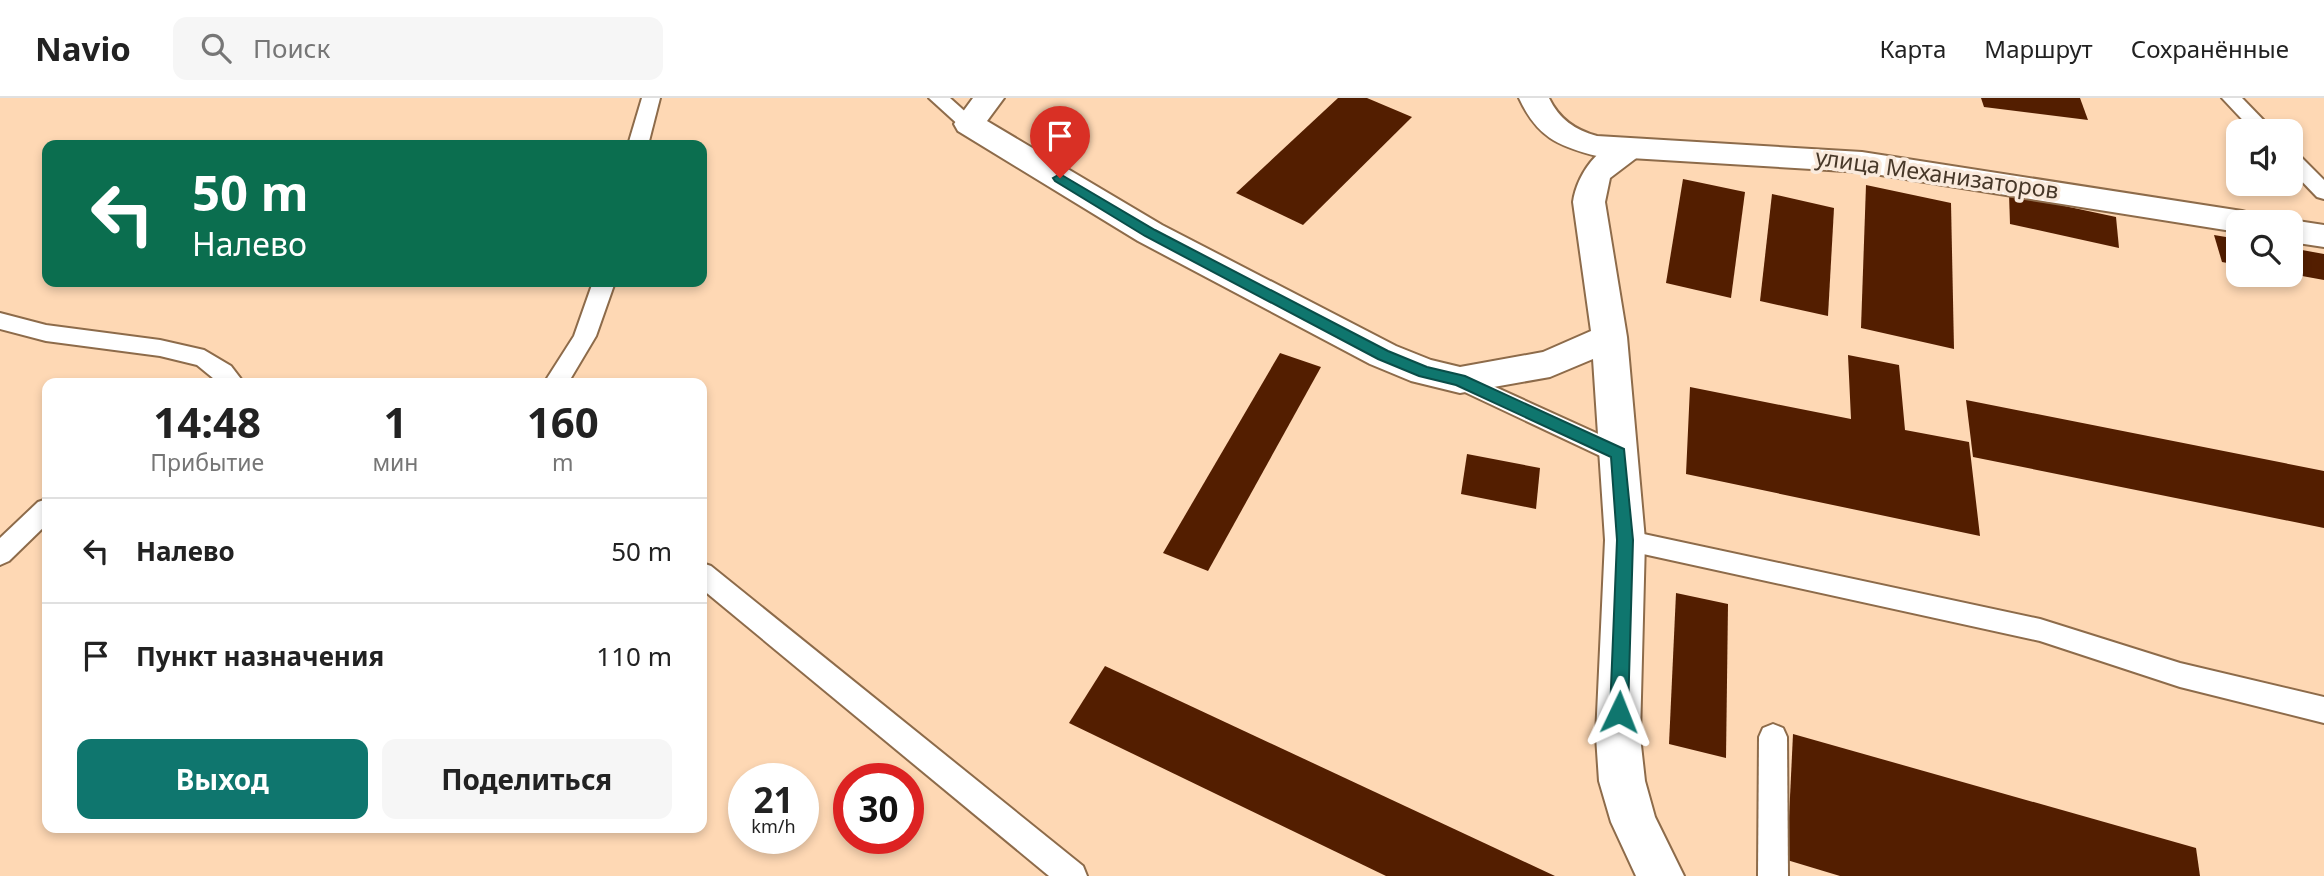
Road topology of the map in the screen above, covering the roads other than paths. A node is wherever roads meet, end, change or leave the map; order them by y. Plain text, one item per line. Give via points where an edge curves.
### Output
1 (652, 98) edge
2 (938, 98) edge
3 (989, 98) edge
4 (1534, 98) edge
5 (2231, 98) edge
6 (2252, 119) edge
7 (969, 124) junction
8 (639, 140) edge
9 (1628, 149) junction
10 (2303, 170) edge
11 (2324, 192) edge
12 (2226, 219) edge
13 (2303, 233) edge
14 (2324, 236) edge
15 (603, 287) edge
16 (0, 321) edge
17 (1609, 337) junction
18 (226, 378) edge
19 (559, 378) edge
20 (1460, 380) junction
21 (1619, 454) junction
22 (42, 514) edge
23 (1625, 540) junction
24 (0, 554) edge
25 (707, 578) edge
26 (2324, 710) edge
27 (1773, 737) dead end
28 (1072, 876) edge
29 (1660, 876) edge
30 (1773, 876) edge

1 - 8 lane
2 - 7 lane
3 - 7 street
4 - 9 street, улица Механизаторов via 1549,123 1568,137
5 - 6 lane
7 - 20 street via 1150,233 1383,355 1424,372
9 - 12 street, улица Механизаторов via 1862,162
9 - 17 street via 1597,171 1590,185
10 - 11 lane
13 - 14 street
15 - 19 lane via 596,313 572,363
16 - 18 lane via 46,333 204,358
17 - 20 street via 1550,364
17 - 21 street
20 - 21 lane
21 - 23 street
22 - 24 lane
23 - 26 lane via 2040,630 2180,675
23 - 29 street via 1618,736 1622,781 1634,822
25 - 28 lane
27 - 30 lane

